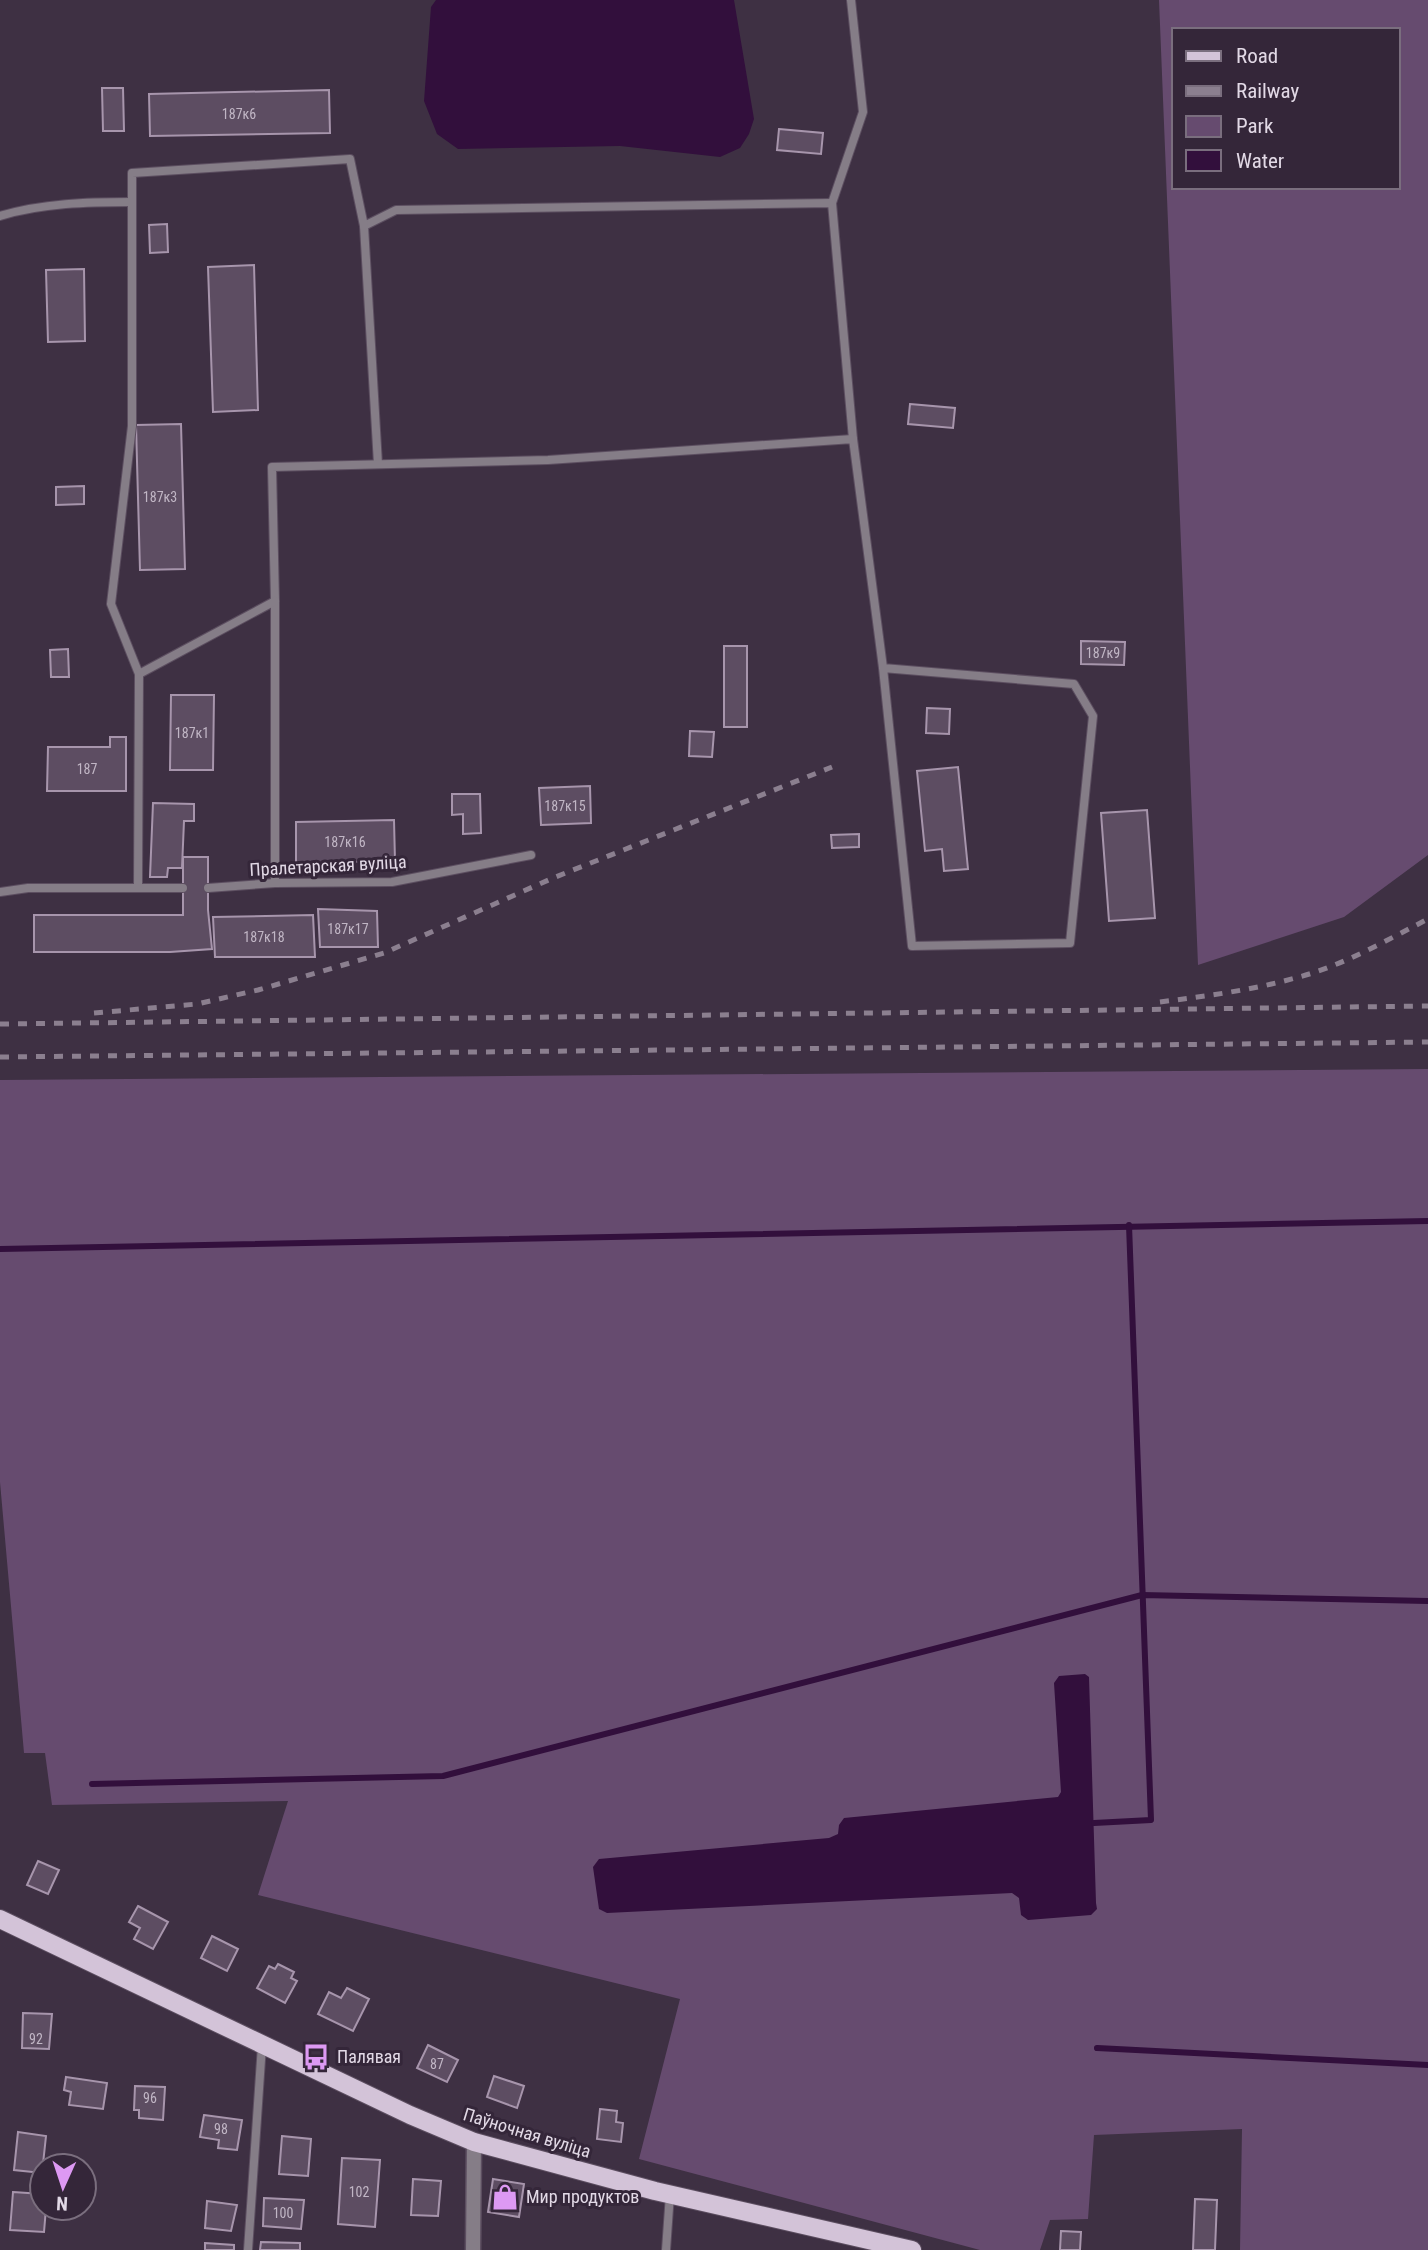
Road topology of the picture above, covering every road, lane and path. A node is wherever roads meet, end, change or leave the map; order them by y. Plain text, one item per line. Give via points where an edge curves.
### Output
1 (850, 0) edge
2 (132, 202) junction
3 (832, 203) junction
4 (0, 216) edge
5 (364, 226) junction
6 (853, 439) junction
7 (378, 464) junction
8 (275, 601) junction
9 (883, 668) junction
10 (139, 674) junction
11 (531, 855) dead end
12 (275, 883) junction
13 (138, 888) junction
14 (183, 888) dead end
15 (208, 888) dead end
16 (0, 892) edge
17 (0, 1919) edge
18 (262, 2045) junction
19 (474, 2142) junction
20 (670, 2194) junction
21 (248, 2250) edge
22 (473, 2250) edge
23 (666, 2250) edge
24 (912, 2250) edge

1 - 3 lane via 863,112
2 - 4 lane via 22,209
2 - 5 lane via 132,173 350,159
2 - 10 lane via 132,426 111,604
3 - 5 lane via 396,210
3 - 6 lane
5 - 7 lane
6 - 7 lane via 548,460
6 - 9 lane
7 - 8 lane via 272,467
8 - 10 lane
8 - 12 lane
9 - 9 lane via 912,946 1070,943 1093,716 1074,684
10 - 13 lane
11 - 12 lane, Пралетарская вуліца via 392,882
12 - 15 lane, Пралетарская вуліца
13 - 14 lane
13 - 16 lane
17 - 18 main road, Паўночная вуліца
18 - 19 main road, Паўночная вуліца
18 - 21 lane
19 - 20 main road, Паўночная вуліца
19 - 22 street
20 - 23 lane
20 - 24 main road, Паўночная вуліца

